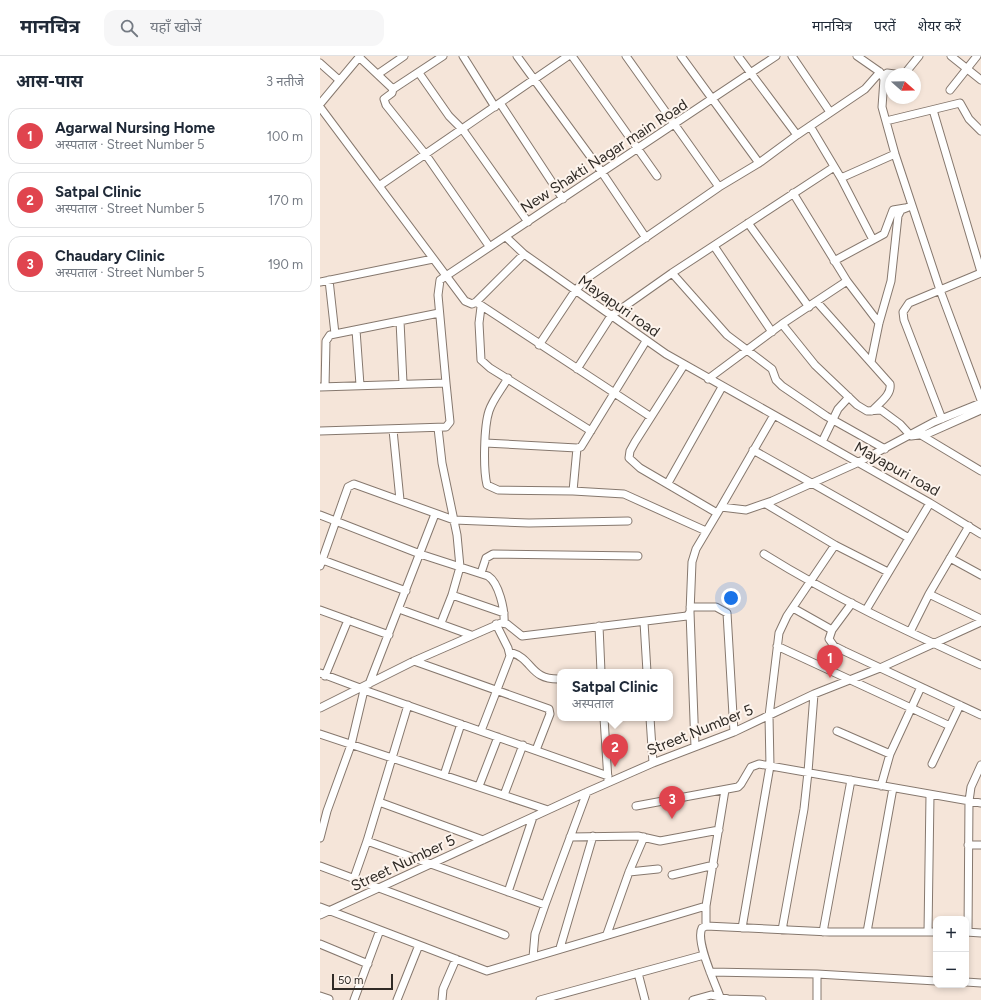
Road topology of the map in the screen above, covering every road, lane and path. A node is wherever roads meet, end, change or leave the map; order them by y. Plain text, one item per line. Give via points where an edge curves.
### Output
1 (360, 56) edge
2 (404, 56) edge
3 (443, 56) edge
4 (463, 56) edge
5 (517, 56) edge
6 (568, 56) edge
7 (572, 56) edge
8 (626, 56) edge
9 (681, 56) edge
10 (738, 56) edge
11 (776, 56) edge
12 (792, 56) edge
13 (858, 56) edge
14 (919, 56) edge
15 (951, 56) edge
16 (977, 56) edge
17 (320, 63) edge
18 (909, 68) edge
19 (967, 69) junction
20 (419, 73) junction
21 (378, 74) junction
22 (750, 74) junction
23 (881, 74) junction
24 (885, 74) edge
25 (339, 80) junction
26 (533, 80) junction
27 (981, 80) edge
28 (393, 89) junction
29 (950, 90) dead end
30 (714, 99) junction
31 (320, 104) edge
32 (498, 105) junction
33 (320, 107) edge
34 (934, 110) junction
35 (830, 112) junction
36 (886, 121) junction
37 (675, 124) junction
38 (810, 126) junction
39 (463, 130) junction
40 (981, 131) edge
41 (797, 135) junction
42 (638, 148) junction
43 (426, 154) junction
44 (895, 154) junction
45 (759, 163) junction
46 (834, 166) junction
47 (601, 172) junction
48 (657, 176) dead end
49 (841, 178) junction
50 (379, 186) junction
51 (719, 187) junction
52 (793, 193) junction
53 (563, 199) junction
54 (908, 207) junction
55 (528, 222) junction
56 (748, 222) junction
57 (506, 237) junction
58 (646, 238) junction
59 (873, 240) junction
60 (489, 246) junction
61 (714, 246) junction
62 (524, 254) junction
63 (433, 259) junction
64 (834, 261) junction
65 (981, 272) edge
66 (672, 273) junction
67 (445, 276) junction
68 (328, 280) junction
69 (847, 281) junction
70 (320, 282) edge
71 (940, 290) junction
72 (575, 291) junction
73 (817, 302) junction
74 (479, 305) junction
75 (809, 307) junction
76 (440, 313) junction
77 (611, 316) junction
78 (400, 320) junction
79 (879, 323) junction
80 (782, 324) junction
81 (356, 330) junction
82 (772, 332) junction
83 (335, 334) junction
84 (646, 342) junction
85 (538, 345) junction
86 (748, 351) junction
87 (871, 362) junction
88 (684, 365) junction
89 (577, 369) junction
90 (508, 378) junction
91 (708, 379) junction
92 (403, 383) junction
93 (446, 383) junction
94 (360, 385) junction
95 (323, 387) edge
96 (722, 387) junction
97 (613, 393) junction
98 (849, 397) junction
99 (981, 401) edge
100 (981, 410) edge
101 (872, 411) junction
102 (774, 415) junction
103 (651, 417) junction
104 (942, 419) junction
105 (833, 420) junction
106 (438, 428) junction
107 (393, 430) junction
108 (320, 431) edge
109 (591, 431) junction
110 (921, 435) junction
111 (911, 436) junction
112 (822, 442) junction
113 (485, 443) junction
114 (577, 448) junction
115 (885, 448) junction
116 (753, 450) junction
117 (857, 463) junction
118 (981, 471) edge
119 (668, 483) junction
120 (810, 484) junction
121 (574, 491) junction
122 (400, 500) junction
123 (930, 503) junction
124 (766, 504) junction
125 (719, 510) junction
126 (435, 514) junction
127 (320, 516) edge
128 (454, 520) junction
129 (336, 521) junction
130 (628, 521) dead end
131 (968, 526) junction
132 (706, 531) junction
133 (981, 534) edge
134 (909, 538) junction
135 (835, 544) junction
136 (420, 554) junction
137 (764, 554) dead end
138 (638, 556) dead end
139 (950, 558) junction
140 (321, 562) edge
141 (460, 567) junction
142 (888, 572) junction
143 (481, 573) junction
144 (981, 575) edge
145 (812, 582) junction
146 (406, 591) junction
147 (929, 594) junction
148 (452, 595) junction
149 (852, 603) junction
150 (793, 608) junction
151 (399, 609) junction
152 (690, 609) junction
153 (320, 610) edge
154 (866, 610) junction
155 (504, 612) junction
156 (981, 619) edge
157 (348, 620) junction
158 (644, 622) junction
159 (981, 622) edge
160 (441, 623) junction
161 (504, 623) junction
162 (496, 624) junction
163 (599, 626) junction
164 (832, 630) junction
165 (910, 632) junction
166 (389, 635) junction
167 (471, 635) junction
168 (934, 644) junction
169 (778, 646) junction
170 (510, 652) junction
171 (414, 661) junction
172 (981, 666) edge
173 (880, 668) junction
174 (601, 669) edge
175 (647, 669) edge
176 (323, 674) edge
177 (557, 679) edge
178 (850, 680) junction
179 (364, 687) junction
180 (920, 687) junction
181 (497, 690) junction
182 (814, 694) junction
183 (408, 705) junction
184 (960, 705) junction
185 (320, 708) edge
186 (911, 708) junction
187 (981, 715) edge
188 (769, 716) junction
189 (604, 721) edge
190 (650, 721) edge
191 (461, 724) junction
192 (950, 726) junction
193 (837, 730) dead end
194 (481, 731) junction
195 (734, 732) junction
196 (320, 734) edge
197 (498, 737) junction
198 (351, 745) junction
199 (523, 745) junction
200 (695, 747) junction
201 (536, 750) junction
202 (890, 754) junction
203 (393, 758) junction
204 (653, 763) junction
205 (932, 764) dead end
206 (770, 766) junction
207 (981, 766) edge
208 (808, 772) junction
209 (444, 775) junction
210 (608, 779) junction
211 (851, 780) junction
212 (480, 786) junction
213 (881, 786) junction
214 (893, 788) junction
215 (726, 790) junction
216 (587, 792) junction
217 (504, 795) junction
218 (930, 795) junction
219 (970, 801) junction
220 (379, 802) junction
221 (981, 803) edge
222 (636, 806) dead end
223 (320, 808) edge
224 (548, 810) junction
225 (328, 811) junction
226 (533, 817) junction
227 (719, 830) junction
228 (593, 836) junction
229 (570, 837) junction
230 (644, 837) junction
231 (320, 838) edge
232 (483, 840) junction
233 (367, 841) junction
234 (968, 845) junction
235 (981, 845) edge
236 (431, 865) junction
237 (714, 865) junction
238 (320, 866) edge
239 (658, 869) dead end
240 (629, 872) junction
241 (672, 875) dead end
242 (354, 878) junction
243 (381, 888) junction
244 (508, 892) junction
245 (545, 905) junction
246 (706, 906) junction
247 (320, 907) edge
248 (329, 911) junction
249 (320, 915) edge
250 (967, 916) edge
251 (706, 926) junction
252 (742, 928) junction
253 (380, 930) junction
254 (782, 930) junction
255 (823, 932) junction
256 (866, 932) junction
257 (928, 932) junction
258 (933, 932) edge
259 (969, 932) edge
260 (981, 933) edge
261 (607, 934) junction
262 (505, 935) dead end
263 (320, 944) edge
264 (419, 945) junction
265 (560, 948) junction
266 (704, 955) junction
267 (533, 957) junction
268 (456, 959) junction
269 (368, 964) junction
270 (710, 972) junction
271 (638, 973) junction
272 (817, 974) junction
273 (933, 980) edge
274 (969, 982) edge
275 (981, 983) edge
276 (320, 996) edge
277 (720, 997) junction
278 (329, 999) dead end
279 (354, 1000) edge
280 (397, 1000) edge
281 (442, 1000) edge
282 (540, 1000) edge
283 (645, 1000) edge
284 (693, 1000) edge
285 (762, 1000) edge
286 (818, 1000) edge

1 - 21 street
1 - 25 street
2 - 21 street
3 - 20 street
4 - 32 street
5 - 26 street
6 - 26 street
7 - 42 street
8 - 37 street
9 - 30 street
10 - 22 street
11 - 22 street, New Shakti Nagar main Road
12 - 35 street
13 - 23 street
14 - 18 street
15 - 19 street
16 - 19 street
17 - 25 street
19 - 27 street
19 - 29 street
20 - 28 street
20 - 39 street via 449,116
21 - 28 street
22 - 30 street, New Shakti Nagar main Road
22 - 41 street
23 - 24 street
23 - 35 street via 865,89
23 - 36 street via 882,107
25 - 31 street
26 - 32 street
26 - 47 street
28 - 43 street via 392,93 385,97 384,102
30 - 37 street, New Shakti Nagar main Road
30 - 45 street
32 - 39 street
32 - 53 street
33 - 50 street
34 - 36 street
34 - 40 street via 960,104 969,119
34 - 65 street
35 - 38 street
36 - 44 street
37 - 42 street, New Shakti Nagar main Road
37 - 51 street
38 - 41 street
38 - 46 street
39 - 43 street
39 - 55 street
41 - 45 street
42 - 47 street, New Shakti Nagar main Road
42 - 48 street
43 - 50 street
43 - 60 street
44 - 49 street
44 - 54 street
45 - 51 street
46 - 49 street
46 - 52 street
47 - 53 street, New Shakti Nagar main Road
47 - 58 street
49 - 59 street
50 - 63 street
51 - 58 street
52 - 56 street
52 - 64 street
53 - 55 street, New Shakti Nagar main Road
54 - 59 street via 893,210 886,233
54 - 71 street
54 - 79 street via 901,210 898,216 893,274
55 - 57 street, New Shakti Nagar main Road
56 - 61 street
56 - 75 street
57 - 60 street, New Shakti Nagar main Road
57 - 62 street, Mayapuri road
58 - 72 street via 600,268
59 - 64 street
60 - 67 street, New Shakti Nagar main Road
61 - 66 street
61 - 82 street
62 - 72 street, Mayapuri road
62 - 74 street
63 - 67 street
63 - 68 street
64 - 69 street
65 - 71 street
66 - 77 street
66 - 86 street via 727,335
67 - 74 street via 465,301
67 - 76 street via 439,284
68 - 70 street
68 - 83 street
69 - 73 street
69 - 79 street
71 - 99 street
71 - 104 street via 909,303 903,312
72 - 77 street, Mayapuri road
72 - 85 street
73 - 75 street
73 - 87 street
74 - 85 street
74 - 90 street via 481,360
75 - 80 street
76 - 78 street
76 - 93 street
77 - 84 street, Mayapuri road
77 - 89 street
78 - 81 street
78 - 92 street
79 - 87 street
80 - 82 street
80 - 98 street via 815,365
81 - 83 street
81 - 94 street
82 - 86 street
83 - 95 street via 330,335 326,342
84 - 88 street, Mayapuri road
84 - 97 street
85 - 89 street
86 - 91 street
86 - 105 street via 772,369 776,380 782,386
87 - 101 street via 888,381 890,387 888,395
88 - 91 street, Mayapuri road
88 - 103 street
89 - 97 street
90 - 109 street
90 - 113 street via 490,410
91 - 96 street, Mayapuri road
92 - 93 street
92 - 94 street
93 - 106 street via 450,422 446,427
94 - 95 street
96 - 102 street, Mayapuri road
96 - 119 street
97 - 103 street
97 - 109 street
98 - 101 street via 862,409
98 - 105 street via 841,404
99 - 104 street
100 - 110 street
101 - 111 street via 881,410 890,415
102 - 112 street, Mayapuri road
102 - 116 street
103 - 119 street via 630,451 629,458 640,468
104 - 111 street
105 - 112 street
105 - 115 street
106 - 107 street
106 - 128 street via 442,463
107 - 108 street
107 - 122 street
109 - 114 street via 581,447
110 - 111 street
110 - 118 street
111 - 115 street
112 - 117 street, Mayapuri road
113 - 114 street
113 - 121 street via 486,480 492,488
114 - 121 street
115 - 117 street
116 - 120 street
116 - 125 street
117 - 120 street
117 - 123 street, Mayapuri road
119 - 125 street
120 - 124 street
120 - 134 street
121 - 132 street via 624,494
122 - 126 street
122 - 129 street via 351,485
123 - 131 street, Mayapuri road
123 - 134 street
124 - 125 street via 746,510
124 - 135 street
125 - 132 street
126 - 128 street
126 - 136 street
127 - 129 street
128 - 130 street via 529,523
128 - 141 street
129 - 136 street
129 - 140 street
131 - 133 street, Mayapuri road
131 - 139 street
132 - 152 street via 692,562
134 - 142 street
135 - 142 street
135 - 145 street
136 - 141 street
136 - 146 street
137 - 145 street
138 - 143 street via 493,554 486,558
139 - 144 street
139 - 147 street
140 - 146 street
141 - 143 street
141 - 148 street
142 - 154 street
143 - 155 street via 493,580
145 - 149 street
145 - 150 street
146 - 151 street
147 - 156 street
147 - 165 street
148 - 155 street
148 - 160 street
149 - 154 street
149 - 164 street
150 - 164 street
150 - 169 street via 782,626
151 - 160 street
151 - 166 street
152 - 158 street via 684,618
152 - 195 street via 720,608 728,617
152 - 200 street
153 - 157 street
154 - 165 street
155 - 161 street
157 - 166 street
157 - 176 street
158 - 163 street
158 - 175 street
159 - 168 street, Street Number 5
160 - 167 street
161 - 162 street
161 - 163 street via 522,636
162 - 167 street
162 - 170 street
163 - 174 street
164 - 173 street via 829,639 834,646
165 - 168 street
166 - 179 street
167 - 171 street
168 - 172 street
168 - 173 street, Street Number 5
169 - 178 street
169 - 188 street
170 - 177 street via 523,657 540,676
170 - 181 street
171 - 179 street
171 - 181 street
173 - 178 street, Street Number 5
173 - 180 street
176 - 179 street
178 - 182 street, Street Number 5
178 - 186 street
179 - 183 street
179 - 185 street
179 - 198 street
180 - 184 street
180 - 186 street
181 - 194 street
181 - 201 street via 550,710
182 - 188 street, Street Number 5
182 - 208 street
183 - 191 street
183 - 203 street
184 - 187 street
184 - 192 street
186 - 192 street
186 - 202 street
188 - 195 street, Street Number 5
188 - 206 street
189 - 210 street
190 - 204 street
191 - 194 street
191 - 209 street
192 - 205 street
193 - 202 street
194 - 197 street
195 - 200 street, Street Number 5
196 - 198 street
197 - 199 street
197 - 212 street
198 - 203 street
198 - 225 street
199 - 201 street
199 - 217 street
200 - 204 street, Street Number 5
201 - 210 street
202 - 213 street
203 - 209 street
203 - 220 street
204 - 210 street, Street Number 5
206 - 208 street
206 - 215 street via 754,764 740,785
206 - 252 street
207 - 219 street via 971,787
208 - 211 street
208 - 254 street via 798,848
209 - 212 street
210 - 216 street, Street Number 5
211 - 213 street
211 - 255 street
212 - 217 street
213 - 214 street
214 - 218 street
214 - 256 street
215 - 222 street
215 - 227 street
216 - 224 street, Street Number 5
216 - 229 street
217 - 224 street
218 - 219 street
218 - 257 street
219 - 221 street
219 - 234 street
220 - 232 street
220 - 233 street
223 - 225 street
224 - 226 street, Street Number 5
225 - 231 street
226 - 232 street, Street Number 5
226 - 244 street
227 - 230 street via 665,841
227 - 237 street
228 - 229 street
228 - 230 street
228 - 265 street
229 - 245 street
230 - 240 street
232 - 236 street, Street Number 5
233 - 236 street
233 - 242 street
234 - 235 street
234 - 250 street
236 - 243 street, Street Number 5
236 - 244 street
237 - 241 street
237 - 246 street
238 - 242 street
239 - 240 street
240 - 261 street
242 - 243 street
243 - 248 street, Street Number 5
243 - 262 street
244 - 245 street
245 - 267 street via 534,934
246 - 251 street
246 - 261 street
247 - 248 street
248 - 249 street, Street Number 5
248 - 253 street
251 - 252 street
251 - 266 street via 700,933
252 - 254 street
253 - 264 street
253 - 269 street
254 - 255 street
255 - 256 street
256 - 257 street
257 - 258 street
259 - 260 street
261 - 265 street
263 - 269 street
264 - 268 street
264 - 280 street
265 - 267 street
266 - 270 street
266 - 271 street
267 - 268 street via 491,970
268 - 281 street via 443,989
269 - 279 street
270 - 272 street
270 - 277 street
271 - 282 street
271 - 283 street
272 - 273 street
272 - 286 street
274 - 275 street
276 - 278 street
277 - 284 street via 711,995
277 - 285 street

